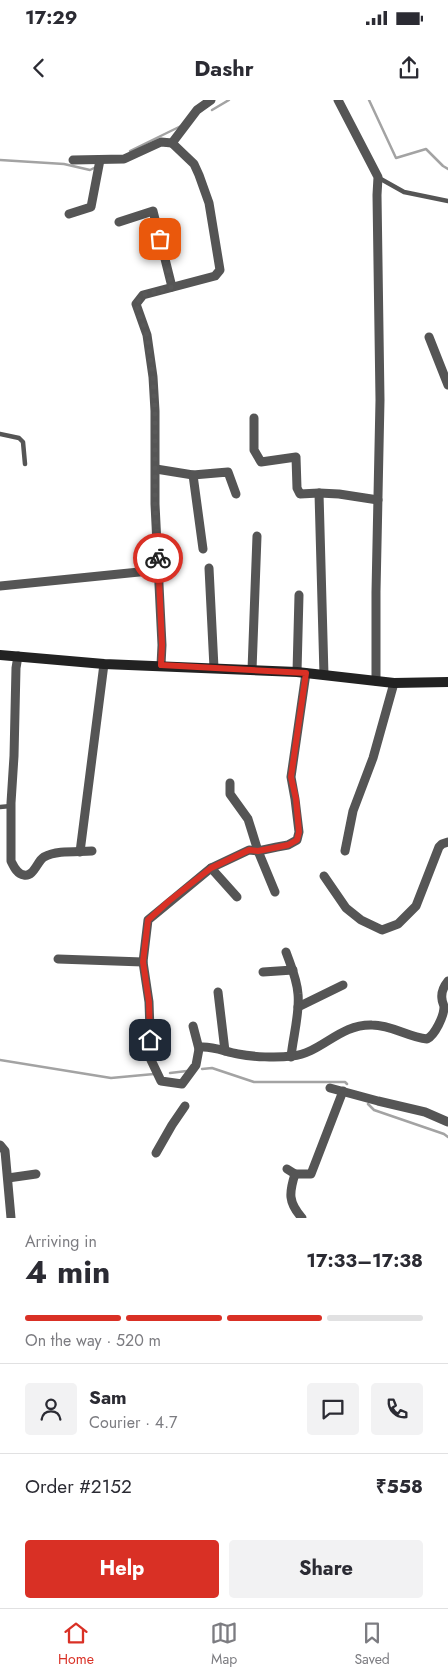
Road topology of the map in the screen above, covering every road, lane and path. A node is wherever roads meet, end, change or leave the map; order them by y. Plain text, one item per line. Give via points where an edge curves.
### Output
1 (211, 100) edge
2 (338, 100) edge
3 (172, 143) junction
4 (73, 160) dead end
5 (100, 160) junction
6 (378, 177) junction
7 (448, 201) edge
8 (70, 214) dead end
9 (119, 222) dead end
10 (172, 287) junction
11 (429, 337) dead end
12 (448, 385) edge
13 (254, 418) dead end
14 (0, 434) edge
15 (24, 464) dead end
16 (156, 469) junction
17 (193, 475) junction
18 (319, 493) junction
19 (236, 494) dead end
20 (378, 500) junction
21 (257, 536) dead end
22 (203, 549) dead end
23 (209, 568) dead end
24 (159, 570) junction
25 (0, 586) edge
26 (299, 596) dead end
27 (0, 655) edge
28 (18, 656) junction
29 (104, 664) junction
30 (161, 665) junction
31 (214, 668) junction
32 (252, 670) junction
33 (301, 672) junction
34 (324, 675) junction
35 (376, 681) junction
36 (448, 682) edge
37 (394, 683) junction
38 (230, 784) dead end
39 (11, 806) junction
40 (0, 807) edge
41 (448, 842) edge
42 (92, 851) dead end
43 (258, 851) junction
44 (345, 851) dead end
45 (80, 852) junction
46 (211, 868) junction
47 (324, 876) dead end
48 (275, 892) dead end
49 (237, 897) dead end
50 (286, 952) dead end
51 (58, 959) dead end
52 (143, 962) junction
53 (292, 970) junction
54 (263, 972) dead end
55 (447, 983) edge
56 (343, 985) dead end
57 (218, 992) dead end
58 (298, 1007) junction
59 (193, 1026) dead end
60 (198, 1049) junction
61 (225, 1051) junction
62 (291, 1056) junction
63 (330, 1088) dead end
64 (342, 1091) junction
65 (184, 1106) dead end
66 (447, 1121) edge
67 (0, 1145) edge
68 (156, 1153) dead end
69 (36, 1174) dead end
70 (8, 1178) junction
71 (11, 1218) edge
72 (302, 1218) edge

1 - 3 street via 197,110
2 - 6 street
3 - 5 street via 161,142 124,160
3 - 10 street via 194,164 199,175 209,203 220,268 215,276
4 - 5 street
5 - 8 street via 91,207
6 - 7 lane via 404,192
6 - 20 street
9 - 10 street via 153,212
10 - 16 street via 143,295 136,304 147,335 153,377
11 - 12 street
13 - 18 street via 254,450 261,462 296,457 298,492
14 - 15 lane via 23,442
16 - 17 street
16 - 24 street
17 - 19 street via 228,472
17 - 22 street
18 - 20 street
18 - 34 street
20 - 35 street
21 - 32 street
23 - 31 street
24 - 25 street
24 - 30 street
26 - 33 street
27 - 28 main road
28 - 29 main road
28 - 39 street
29 - 30 main road
29 - 45 street
30 - 31 main road
31 - 32 main road
32 - 33 main road
33 - 34 main road
33 - 43 street via 291,777 299,835 288,845
34 - 35 main road
35 - 37 main road
36 - 37 main road
37 - 44 street via 373,758 353,810
38 - 43 street via 230,794 248,819
39 - 40 lane
39 - 45 street via 11,861 20,873 28,875 45,857
41 - 47 street via 439,847 416,906 398,924 382,930 346,908
42 - 45 street
43 - 46 street via 249,850
43 - 48 street
46 - 49 street
46 - 52 street via 148,920
50 - 53 street
51 - 52 street
52 - 60 street via 149,1002 151,1060 161,1081 182,1084 196,1065
53 - 54 street
53 - 58 street
55 - 62 street via 442,999 444,1007 437,1029 430,1038 372,1024 338,1034 309,1053
56 - 58 street
57 - 61 street
58 - 62 street
59 - 60 street
60 - 61 street via 205,1047
61 - 62 street via 241,1055
63 - 64 street
64 - 66 street via 425,1112
64 - 72 street via 311,1174 291,1172 290,1201
65 - 68 street
67 - 70 street via 5,1151
69 - 70 street
70 - 71 street

